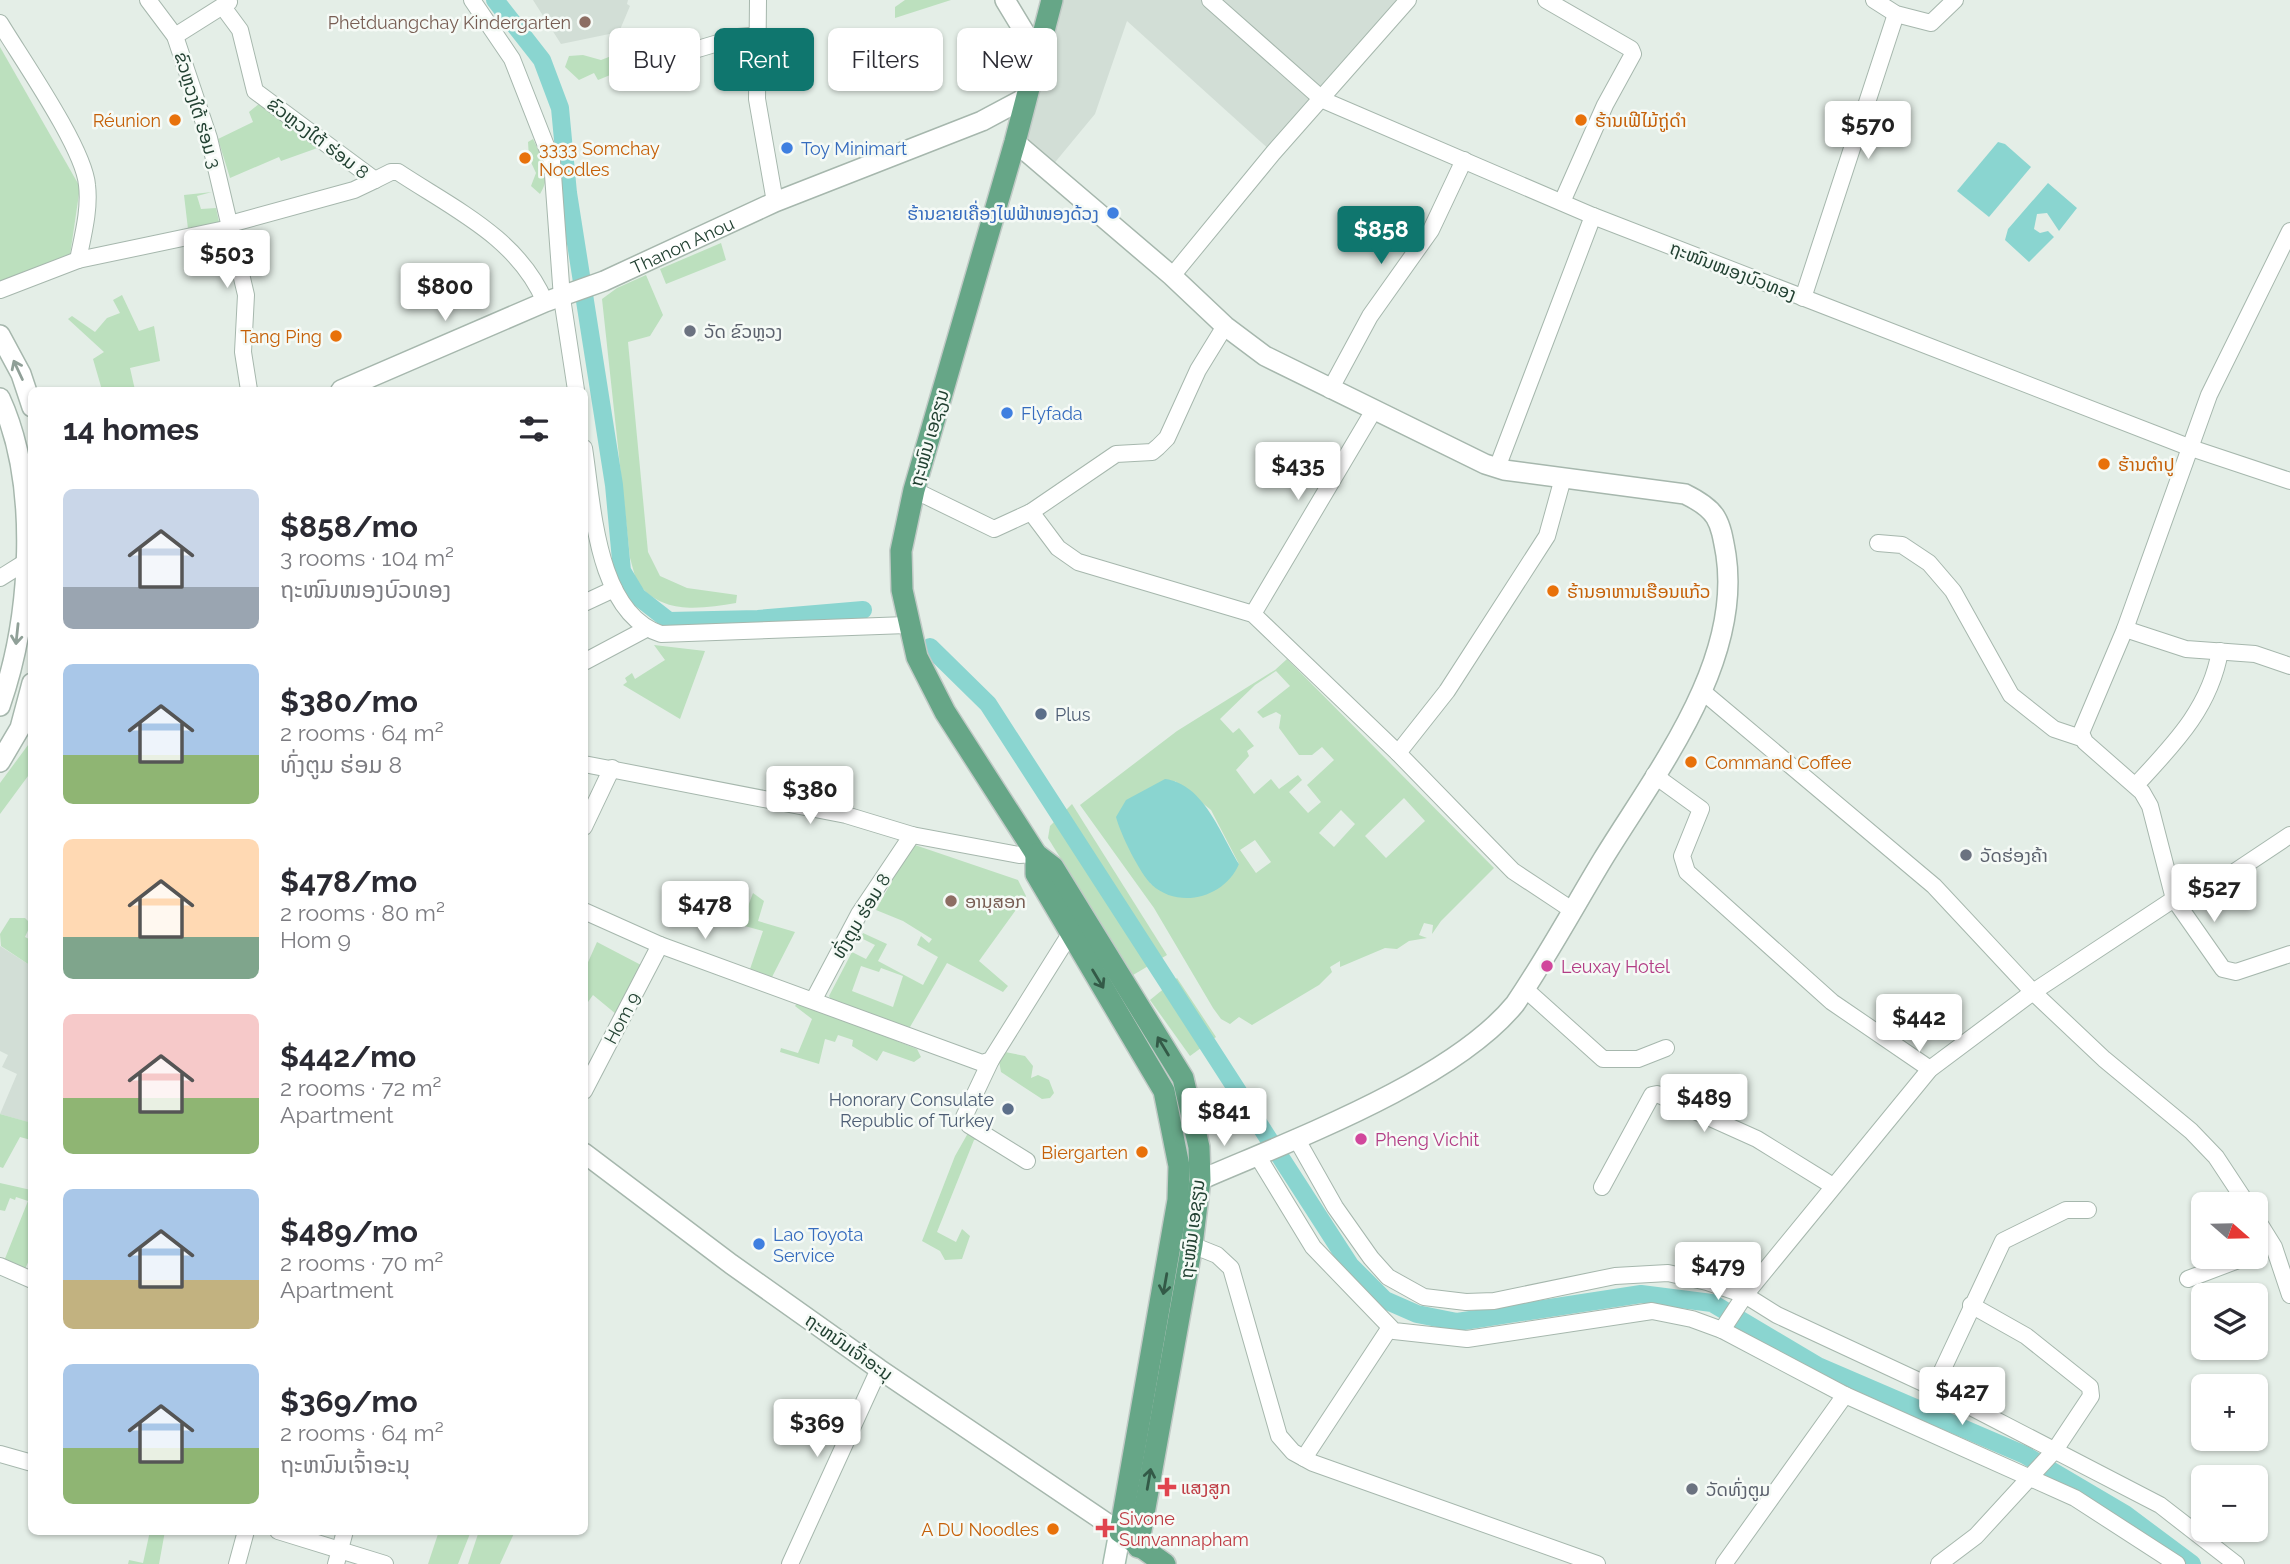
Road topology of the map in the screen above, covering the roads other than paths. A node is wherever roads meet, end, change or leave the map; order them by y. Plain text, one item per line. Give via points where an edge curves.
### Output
1 (148, 0) edge
2 (472, 0) edge
3 (758, 0) edge
4 (1005, 0) edge
5 (1052, 0) edge
6 (1210, 0) edge
7 (1408, 0) edge
8 (1546, 0) edge
9 (1874, 0) edge
10 (1955, 0) edge
11 (227, 4) edge
12 (1896, 14) junction
13 (0, 23) edge
14 (760, 28) edge
15 (1022, 28) edge
16 (1044, 28) edge
17 (175, 36) junction
18 (757, 91) edge
19 (1026, 91) edge
20 (1024, 99) junction
21 (1324, 100) junction
22 (1014, 142) junction
23 (1464, 160) junction
24 (375, 180) junction
25 (775, 202) junction
26 (1562, 202) junction
27 (1593, 216) junction
28 (230, 226) junction
29 (2290, 231) edge
30 (78, 260) junction
31 (1172, 276) junction
32 (0, 290) edge
33 (1803, 298) junction
34 (553, 300) junction
35 (1225, 326) junction
36 (0, 335) edge
37 (249, 387) edge
38 (348, 387) edge
39 (575, 387) edge
40 (1330, 390) junction
41 (28, 395) edge
42 (0, 398) edge
43 (1374, 410) junction
44 (2191, 448) junction
45 (1497, 468) junction
46 (588, 474) edge
47 (1563, 478) junction
48 (2290, 481) edge
49 (914, 490) junction
50 (1031, 512) junction
51 (1878, 543) dead end
52 (24, 563) junction
53 (0, 578) edge
54 (614, 589) junction
55 (588, 601) edge
56 (1254, 614) junction
57 (907, 625) junction
58 (646, 629) junction
59 (2125, 629) junction
60 (2220, 651) junction
61 (7, 659) edge
62 (588, 660) edge
63 (2290, 666) edge
64 (28, 678) edge
65 (1702, 691) junction
66 (28, 697) edge
67 (0, 706) edge
68 (28, 735) edge
69 (2081, 738) junction
70 (1398, 753) junction
71 (0, 762) edge
72 (588, 765) edge
73 (612, 768) junction
74 (1654, 775) junction
75 (2136, 785) junction
76 (588, 819) edge
77 (912, 835) junction
78 (2290, 835) edge
79 (1036, 854) junction
80 (2174, 899) junction
81 (1572, 909) junction
82 (588, 913) edge
83 (1070, 934) junction
84 (660, 945) junction
85 (2290, 954) edge
86 (1525, 989) junction
87 (2033, 992) junction
88 (814, 999) junction
89 (1666, 1048) dead end
90 (991, 1060) junction
91 (1930, 1069) junction
92 (588, 1083) edge
93 (1293, 1139) junction
94 (1261, 1154) junction
95 (588, 1156) edge
96 (1027, 1161) dead end
97 (1199, 1180) junction
98 (1833, 1186) junction
99 (1602, 1187) dead end
100 (2239, 1192) edge
101 (2088, 1210) dead end
102 (2268, 1237) edge
103 (1192, 1245) junction
104 (2274, 1247) junction
105 (2268, 1249) edge
106 (0, 1266) edge
107 (2215, 1269) edge
108 (28, 1278) edge
109 (2188, 1279) dead end
110 (1745, 1295) junction
111 (2290, 1295) edge
112 (1971, 1305) junction
113 (1389, 1329) junction
114 (1722, 1329) junction
115 (879, 1369) junction
116 (1934, 1388) junction
117 (1845, 1395) junction
118 (2052, 1453) junction
119 (0, 1454) edge
120 (1304, 1458) junction
121 (28, 1462) edge
122 (2032, 1474) junction
123 (1120, 1532) junction
124 (245, 1535) edge
125 (288, 1535) edge
126 (344, 1535) edge
127 (1137, 1555) edge
128 (338, 1556) edge
129 (237, 1564) edge
130 (385, 1564) edge
131 (790, 1564) edge
132 (1114, 1564) edge
133 (1165, 1564) edge
134 (1597, 1564) edge
135 (1724, 1564) edge
136 (1939, 1564) edge
137 (2177, 1564) edge
138 (2236, 1564) edge

1 - 17 street, ຂົວຫຼວງໃຕ້ ຮ່ອມ 3
2 - 34 street via 512,59 552,161
3 - 14 street
4 - 15 street
5 - 16 main road, ຖະໜົນ ເອຊຽນ
6 - 21 street, ຖະໜົນໜອງບົວທອງ
7 - 21 street
8 - 26 street via 1633,54
9 - 12 street
10 - 12 street via 1931,23
11 - 17 street
11 - 24 street, ຂົວຫຼວງໃຕ້ ຮ່ອມ 8 via 240,30 255,91
12 - 33 street
13 - 30 street via 67,134 87,181
17 - 28 street, ຂົວຫຼວງໃຕ້ ຮ່ອມ 3 via 209,138
18 - 25 street
19 - 20 main road, ຖະໜົນ ເອຊຽນ
20 - 22 main road, ຖະໜົນ ເອຊຽນ
20 - 25 street, Thanon Anou via 982,121
21 - 23 street, ຖະໜົນໜອງບົວທອງ
21 - 31 street via 1273,153
22 - 31 street
22 - 49 main road, ຖະໜົນ ເອຊຽນ
23 - 26 street, ຖະໜົນໜອງບົວທອງ
23 - 40 street via 1431,230 1370,316
24 - 28 street
24 - 34 street, ຂົວຫຼວງໃຕ້ ຮ່ອມ 8 via 398,172 503,241
25 - 34 street, Thanon Anou
26 - 27 street, ຖະໜົນໜອງບົວທອງ
27 - 33 street, ຖະໜົນໜອງບົວທອງ
27 - 45 street
28 - 30 street
28 - 37 street, ຂົວຫຼວງໃຕ້ ຮ່ອມ 3 via 246,295 243,352
29 - 44 street via 2209,395
30 - 32 street
31 - 35 street
33 - 44 street, ຖະໜົນໜອງບົວທອງ
34 - 38 street, Thanon Anou
34 - 39 street
35 - 40 street via 1265,356
35 - 50 street via 1198,370 1167,438 1158,447 1152,452 1116,454
41 -> 36 street
40 - 43 street
42 - 52 street via 20,465
43 - 45 street
43 - 56 street
44 - 48 street, ຖະໜົນໜອງບົວທອງ
44 - 59 street
45 - 47 street
46 - 54 street via 599,547
47 - 65 street via 1685,494 1708,505 1721,525 1729,580 1714,665
47 - 70 street via 1548,536 1447,691
49 - 50 street via 994,529
49 - 57 main road, ຖະໜົນ ເອຊຽນ via 901,551
50 - 56 street via 1058,548 1078,562
51 - 69 street via 1902,544 1929,563 1952,591 2011,695 2054,729
52 - 53 street
52 -> 61 street
54 - 55 street
54 - 58 street via 635,621
56 - 70 street
57 - 58 street via 660,634
57 - 79 main road, ຖະໜົນ ເອຊຽນ via 935,694
58 - 62 street
59 - 60 street via 2186,649
59 - 69 street
60 - 63 street via 2255,653
60 - 75 street via 2217,670 2197,715
61 - 64 street
61 - 67 street
65 - 74 street
65 - 87 street via 1934,886
66 - 71 street via 20,728
68 - 71 street
69 - 75 street
70 - 81 street via 1513,871
72 - 73 street
73 - 76 street
73 - 77 street via 846,815
74 - 81 street
74 - 91 street via 1701,809 1682,856 1687,872 1832,1002
75 - 80 street via 2150,806
77 - 79 street via 1019,855
77 - 88 street, ທົ່ງຕູມ ຮ່ອມ 8 via 859,914
78 - 80 street via 2218,883
79 - 83 main road, ຖະໜົນ ເອຊຽນ via 1036,874
97 -> 79 main road, ຖະໜົນ ເອຊຽນ via 1199,1147 1183,1078 1053,867
80 - 85 street via 2223,969 2236,972
80 - 87 street
81 - 86 street
82 - 84 street
83 - 90 street
83 -> 123 main road, ຖະໜົນ ເອຊຽນ via 1164,1091 1179,1166 1172,1245
84 - 88 street
84 - 92 street, Hom 9
86 - 89 street via 1603,1059 1638,1059
86 - 93 street via 1494,1025 1410,1085
87 - 91 street
87 - 100 street via 2191,1131 2216,1157
88 - 90 street via 982,1063
90 - 96 street via 964,1117 968,1125
91 - 98 street
93 - 94 street
93 - 110 street via 1371,1258 1388,1277 1424,1297 1494,1301 1615,1276 1668,1273
94 - 97 street
94 - 113 street via 1313,1247
95 - 115 street, ຖະຫນົນເຈົ້າອະນຸ
97 - 103 main road, ຖະໜົນ ເອຊຽນ
98 - 99 street via 1757,1139 1657,1094 1652,1095
98 - 110 street
101 - 112 street via 2066,1210 2006,1238
102 - 104 street
103 - 120 street via 1217,1255 1231,1268 1279,1436
127 -> 103 main road, ຖະໜົນ ເອຊຽນ
104 - 105 street
104 - 111 street
106 - 108 street
107 - 109 street
110 - 114 street
110 - 116 street via 1777,1315
112 - 116 street
112 - 118 street via 2026,1336 2090,1387 2089,1401
113 - 114 street via 1466,1339 1652,1311
113 - 120 street
114 - 117 street
115 - 123 street, ຖະຫນົນເຈົ້າອະນຸ
115 - 131 street
116 - 118 street
117 - 122 street
117 - 135 street
118 - 122 street
118 - 138 street via 2160,1505
119 - 121 street
120 - 134 street
122 - 136 street via 1976,1536
122 - 137 street
123 - 127 main road
123 - 132 main road, ຖະໜົນ ເອຊຽນ
124 - 129 street
125 - 128 street
126 - 128 street
127 - 133 main road
128 - 130 street

